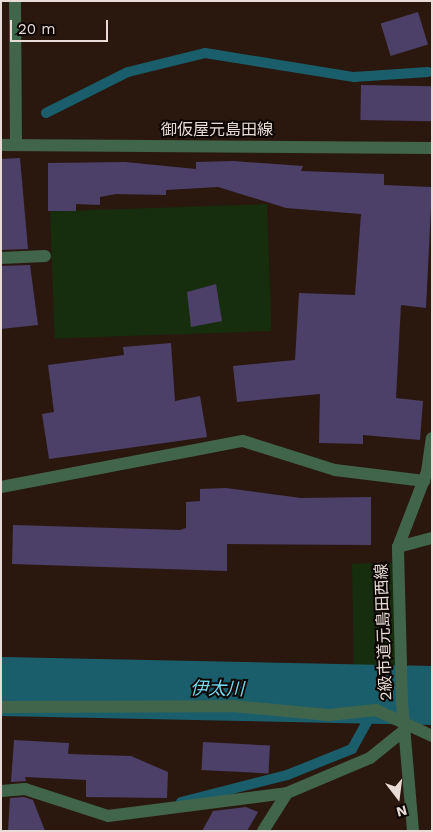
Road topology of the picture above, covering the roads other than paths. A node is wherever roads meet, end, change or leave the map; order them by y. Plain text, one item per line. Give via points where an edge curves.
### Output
1 (14, 1) edge
2 (1, 145) edge
3 (16, 145) junction
4 (432, 148) edge
5 (45, 256) dead end
6 (1, 258) edge
7 (432, 438) edge
8 (424, 481) junction
9 (1, 487) edge
10 (432, 538) edge
11 (398, 547) junction
12 (1, 707) edge
13 (407, 728) junction
14 (432, 736) edge
15 (1, 791) edge
16 (287, 793) junction
17 (263, 831) edge
18 (413, 831) edge

1 - 3 street
2 - 3 street, 御仮屋元島田線
3 - 4 street, 御仮屋元島田線
5 - 6 street
7 - 8 street, 2級市道元島田西線
8 - 9 street via 335,470 243,441
8 - 11 street, 2級市道元島田西線
10 - 11 street
11 - 13 street, 2級市道元島田西線
12 - 13 street via 232,706 329,715 376,710
13 - 14 street
13 - 16 street via 370,758
13 - 18 street, 2級市道元島田西線
15 - 16 street via 25,789 108,816
16 - 17 street

